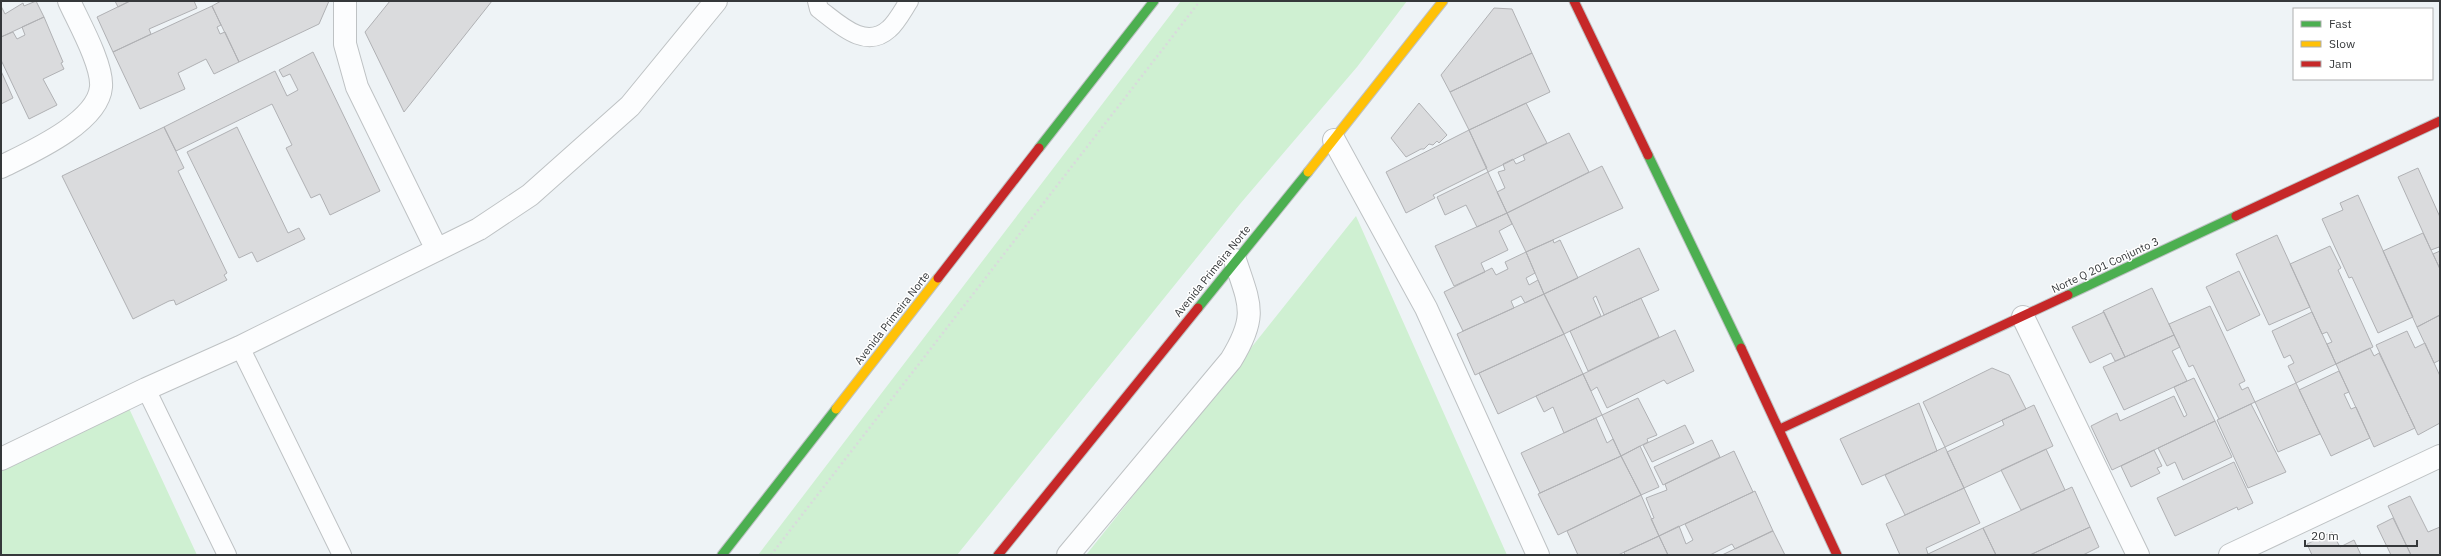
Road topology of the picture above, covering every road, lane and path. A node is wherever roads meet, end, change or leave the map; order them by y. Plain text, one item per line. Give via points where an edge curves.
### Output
1 (69, 1) edge
2 (345, 1) edge
3 (716, 1) edge
4 (817, 1) edge
5 (909, 1) edge
6 (1154, 1) edge
7 (1200, 1) edge
8 (1443, 1) edge
9 (1574, 1) edge
10 (2440, 121) edge
11 (1334, 140) junction
12 (1, 167) edge
13 (437, 250) junction
14 (1236, 260) junction
15 (2023, 317) junction
16 (240, 346) junction
17 (146, 389) junction
18 (1780, 429) junction
19 (2440, 456) edge
20 (1, 459) edge
21 (227, 555) edge
22 (342, 555) edge
23 (722, 555) edge
24 (771, 555) edge
25 (998, 555) edge
26 (1068, 555) edge
27 (1538, 555) edge
28 (1837, 555) edge
29 (2138, 555) edge
30 (2230, 555) edge

1 - 12 street via 94,55 101,87 85,115 70,129
2 - 13 street via 346,44 357,87
3 - 13 street via 630,106 572,159 523,200 479,229
4 - 5 lane via 819,9 856,36 876,37 889,29
6 - 23 main road, Avenida Primeira Norte
7 - 24 path
8 - 11 main road, Avenida Primeira Norte
9 - 18 main road
10 - 15 main road, Norte Q 201 Conjunto 3
11 - 14 main road, Avenida Primeira Norte
11 - 27 street via 1426,308
13 - 16 street
14 - 25 main road, Avenida Primeira Norte
14 - 26 street via 1248,296 1250,315 1244,338 1231,360
15 - 18 main road, Norte Q 201 Conjunto 3
15 - 29 street
16 - 17 street
16 - 22 lane
17 - 20 street
17 - 21 lane
18 - 28 main road
19 - 30 street

